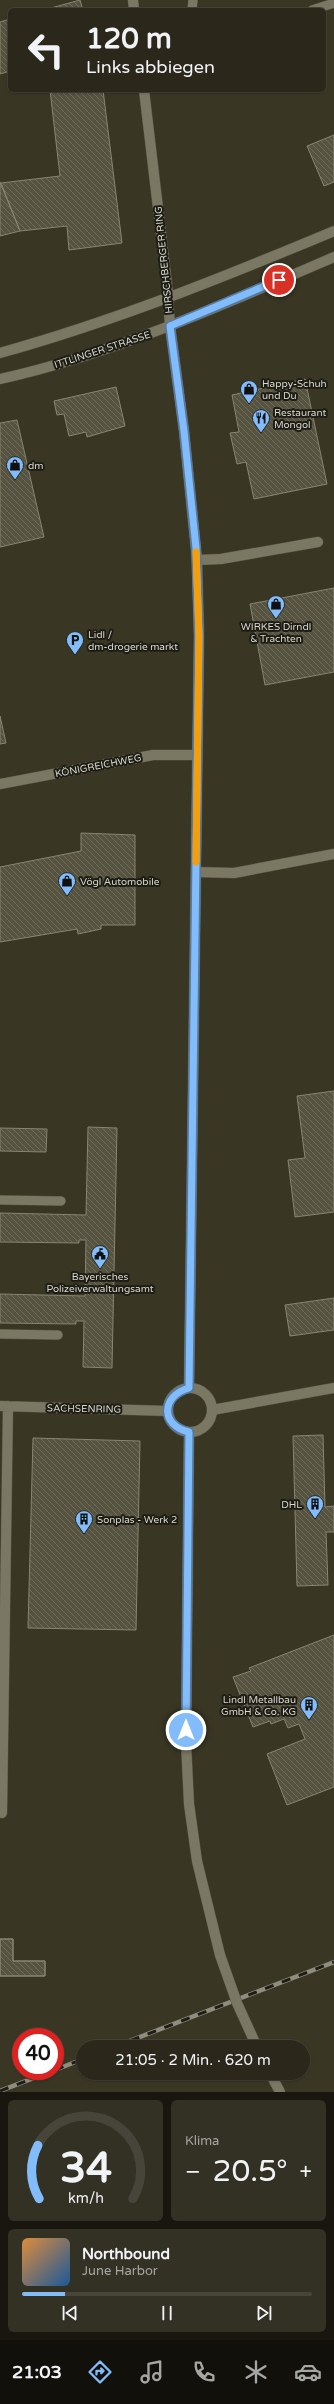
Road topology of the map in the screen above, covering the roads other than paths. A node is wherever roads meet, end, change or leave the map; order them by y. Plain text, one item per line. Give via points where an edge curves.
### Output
1 (334, 3) edge
2 (318, 8) edge
3 (144, 92) edge
4 (334, 231) edge
5 (334, 257) edge
6 (168, 298) junction
7 (170, 326) junction
8 (0, 353) edge
9 (0, 379) edge
10 (318, 542) dead end
11 (197, 560) junction
12 (197, 755) junction
13 (0, 784) edge
14 (334, 854) edge
15 (196, 872) junction
16 (0, 1200) edge
17 (61, 1201) dead end
18 (0, 1334) edge
19 (58, 1335) dead end
20 (189, 1388) junction
21 (334, 1388) edge
22 (4, 1406) edge
23 (212, 1410) junction
24 (168, 1411) junction
25 (189, 1432) junction
26 (2, 1813) dead end
27 (253, 2040) edge
28 (274, 2080) edge
29 (280, 2092) edge

1 - 2 lane
3 - 6 street, HIRSCHBERGER RING
4 - 6 street
5 - 7 street, ITTLINGER STRASSE
6 - 7 street, HIRSCHBERGER RING
6 - 8 street via 79,330
7 - 9 street, ITTLINGER STRASSE via 80,357
7 - 11 street, HIRSCHBERGER RING
10 - 11 street via 221,559
11 - 12 street, HIRSCHBERGER RING
12 - 13 street, KÖNIGREICHWEG via 153,755
12 - 15 street, HIRSCHBERGER RING
14 - 15 street via 234,873
15 - 20 street, HIRSCHBERGER RING
16 - 17 lane
18 - 19 lane
20 - 23 street via 204,1394
20 - 24 street via 173,1396
21 - 23 street
22 - 24 street, SACHSENRING
22 - 26 street
23 - 25 street via 208,1422 200,1430
24 - 25 street via 174,1426
25 - 27 street, bridge via 186,1678 189,1804 197,1861 220,1955
28 - 29 street

